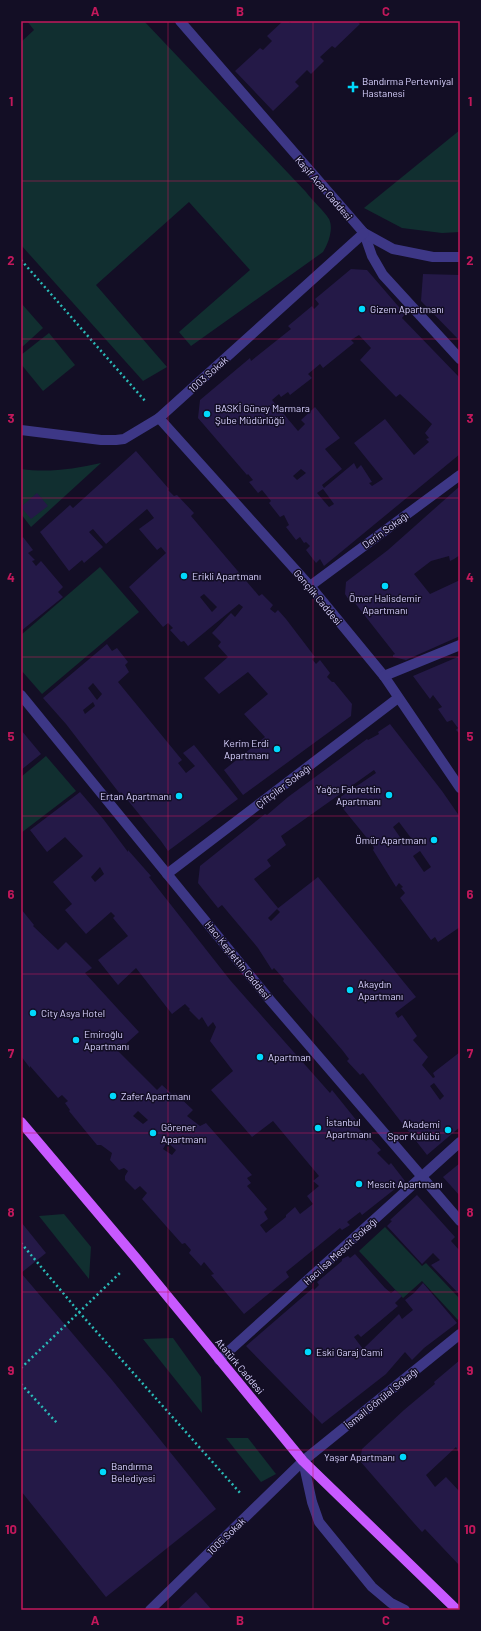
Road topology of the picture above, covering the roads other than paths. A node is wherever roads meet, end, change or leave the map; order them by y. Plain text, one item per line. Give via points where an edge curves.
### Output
1 (180, 21) edge
2 (364, 233) junction
3 (460, 257) edge
4 (460, 358) edge
5 (159, 418) junction
6 (21, 430) edge
7 (460, 475) edge
8 (310, 586) junction
9 (460, 645) edge
10 (384, 676) junction
11 (21, 695) edge
12 (398, 698) junction
13 (460, 788) edge
14 (167, 874) junction
15 (21, 1122) edge
16 (460, 1142) edge
17 (422, 1176) junction
18 (460, 1221) edge
19 (460, 1334) edge
20 (219, 1360) junction
21 (302, 1462) junction
22 (150, 1610) edge
23 (405, 1610) edge
24 (457, 1610) edge

1 - 2 street, Kaşif Acar Caddesi
2 - 3 street via 393,249 433,257
2 - 4 street, Kaşif Acar Caddesi via 382,275
2 - 5 street, 1003 Sokak
5 - 6 street, 1003 Sokak via 116,440
5 - 8 street, Gençlik Caddesi
7 - 8 street, Derin Sokağı
8 - 10 street, Gençlik Caddesi
9 - 10 street
10 - 12 street, Gençlik Caddesi
11 - 14 street, Hacı Keşfettin Caddesi
12 - 13 street, Gençlik Caddesi
12 - 14 street, Çiftçiler Sokağı
14 - 17 street, Hacı Keşfettin Caddesi via 270,1000
15 - 20 main road, Atatürk Caddesi
16 - 17 street, Hacı İsa Mescit Sokağı
17 - 18 street, Hacı Keşfettin Caddesi
17 - 20 street, Hacı İsa Mescit Sokağı
19 - 21 street, İsmail Gönülal Sokağı
20 - 21 main road, Atatürk Caddesi
21 - 22 street, 1005 Sokak
21 - 23 street via 319,1522 372,1587 392,1604
21 - 24 main road, Atatürk Caddesi

